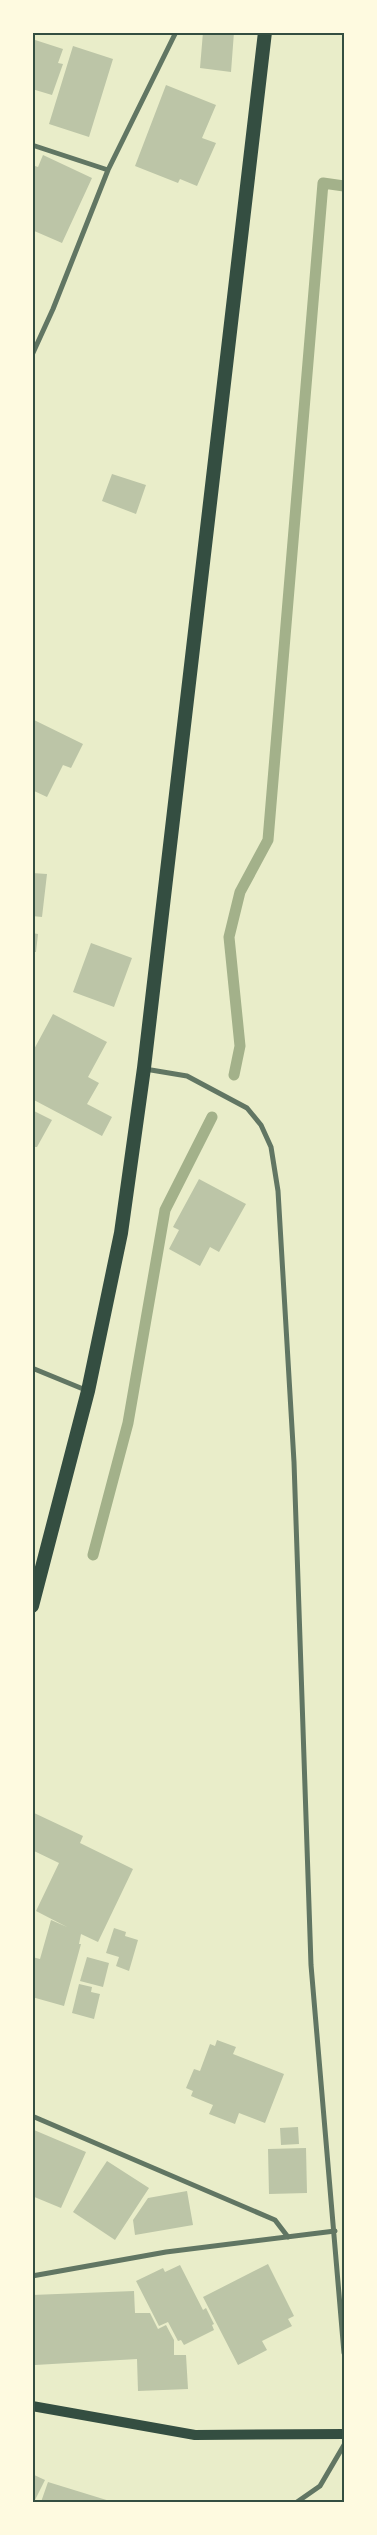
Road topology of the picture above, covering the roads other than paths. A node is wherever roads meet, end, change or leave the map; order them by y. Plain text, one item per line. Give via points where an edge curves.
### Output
1 (176, 32) edge
2 (265, 32) edge
3 (32, 146) edge
4 (108, 170) junction
5 (32, 355) edge
6 (144, 1068) junction
7 (32, 1368) edge
8 (88, 1391) junction
9 (32, 1606) edge
10 (32, 2116) edge
11 (335, 2231) junction
12 (288, 2237) junction
13 (32, 2276) edge
14 (344, 2353) edge
15 (32, 2406) edge
16 (344, 2434) edge
17 (344, 2445) edge
18 (297, 2502) edge

1 - 4 street
2 - 6 highway
3 - 4 street
4 - 5 street
6 - 8 highway via 120,1233
6 - 11 street via 187,1076 247,1108 261,1125 270,1147 278,1191 294,1462 310,1965
7 - 8 street
8 - 9 highway
10 - 12 street via 275,2220
11 - 12 street
11 - 14 street
12 - 13 street via 166,2252
15 - 16 main road via 194,2435
17 - 18 street via 320,2486

